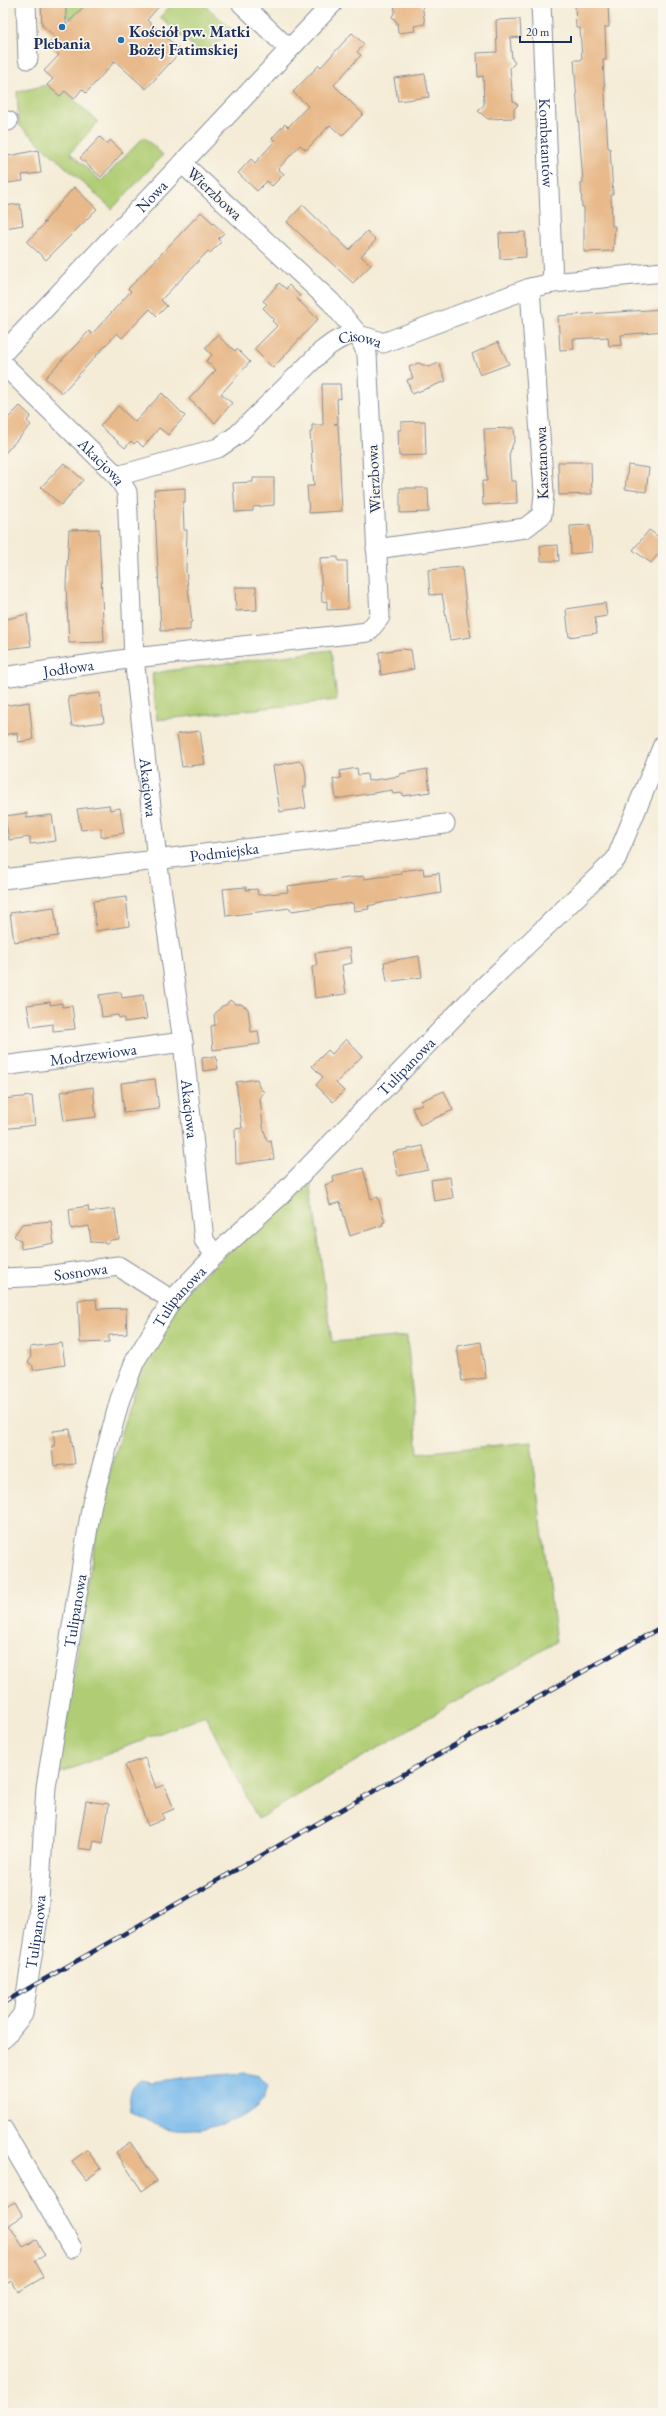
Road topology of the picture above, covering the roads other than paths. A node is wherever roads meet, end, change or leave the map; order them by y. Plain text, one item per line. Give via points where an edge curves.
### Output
1 (26, 3) edge
2 (241, 3) edge
3 (333, 3) edge
4 (541, 3) edge
5 (289, 49) junction
6 (28, 59) dead end
7 (182, 163) junction
8 (663, 272) edge
9 (553, 283) junction
10 (530, 288) junction
11 (358, 334) junction
12 (3, 353) edge
13 (3, 364) edge
14 (116, 476) junction
15 (376, 549) junction
16 (134, 658) junction
17 (3, 677) edge
18 (663, 745) edge
19 (445, 824) dead end
20 (157, 859) junction
21 (3, 879) edge
22 (183, 1042) junction
23 (3, 1066) edge
24 (216, 1255) junction
25 (3, 1278) edge
26 (172, 1300) junction
27 (3, 2039) edge
28 (3, 2129) edge
29 (72, 2248) dead end

1 - 6 street
2 - 5 street
3 - 5 street, Nowa
4 - 9 street, Kombatantów
5 - 7 street, Nowa
7 - 11 street, Wierzbowa via 331,302
7 - 12 street, Nowa
8 - 9 street, Cisowa
9 - 10 street, Cisowa
10 - 11 street, Cisowa via 383,343
10 - 15 street, Kasztanowa via 544,492 542,515 526,528
11 - 14 street, Cisowa via 337,339 322,351 237,435 218,448
11 - 15 street, Wierzbowa via 367,354
13 - 14 street, Akacjowa
14 - 16 street, Akacjowa via 127,492
15 - 16 street, Wierzbowa via 380,617 368,632
16 - 17 street, Jodłowa
16 - 20 street, Akacjowa
18 - 24 street, Tulipanowa via 616,859 475,995 280,1196
19 - 20 street, Podmiejska
20 - 21 street, Podmiejska
20 - 22 street, Akacjowa
22 - 23 street, Modrzewiowa
22 - 24 street, Akacjowa via 204,1240
24 - 26 street, Tulipanowa
25 - 26 street, Sosnowa via 45,1276 118,1266
26 - 27 street, Tulipanowa via 135,1361 120,1399 92,1503 46,1787 38,1918 23,2014
28 - 29 street

